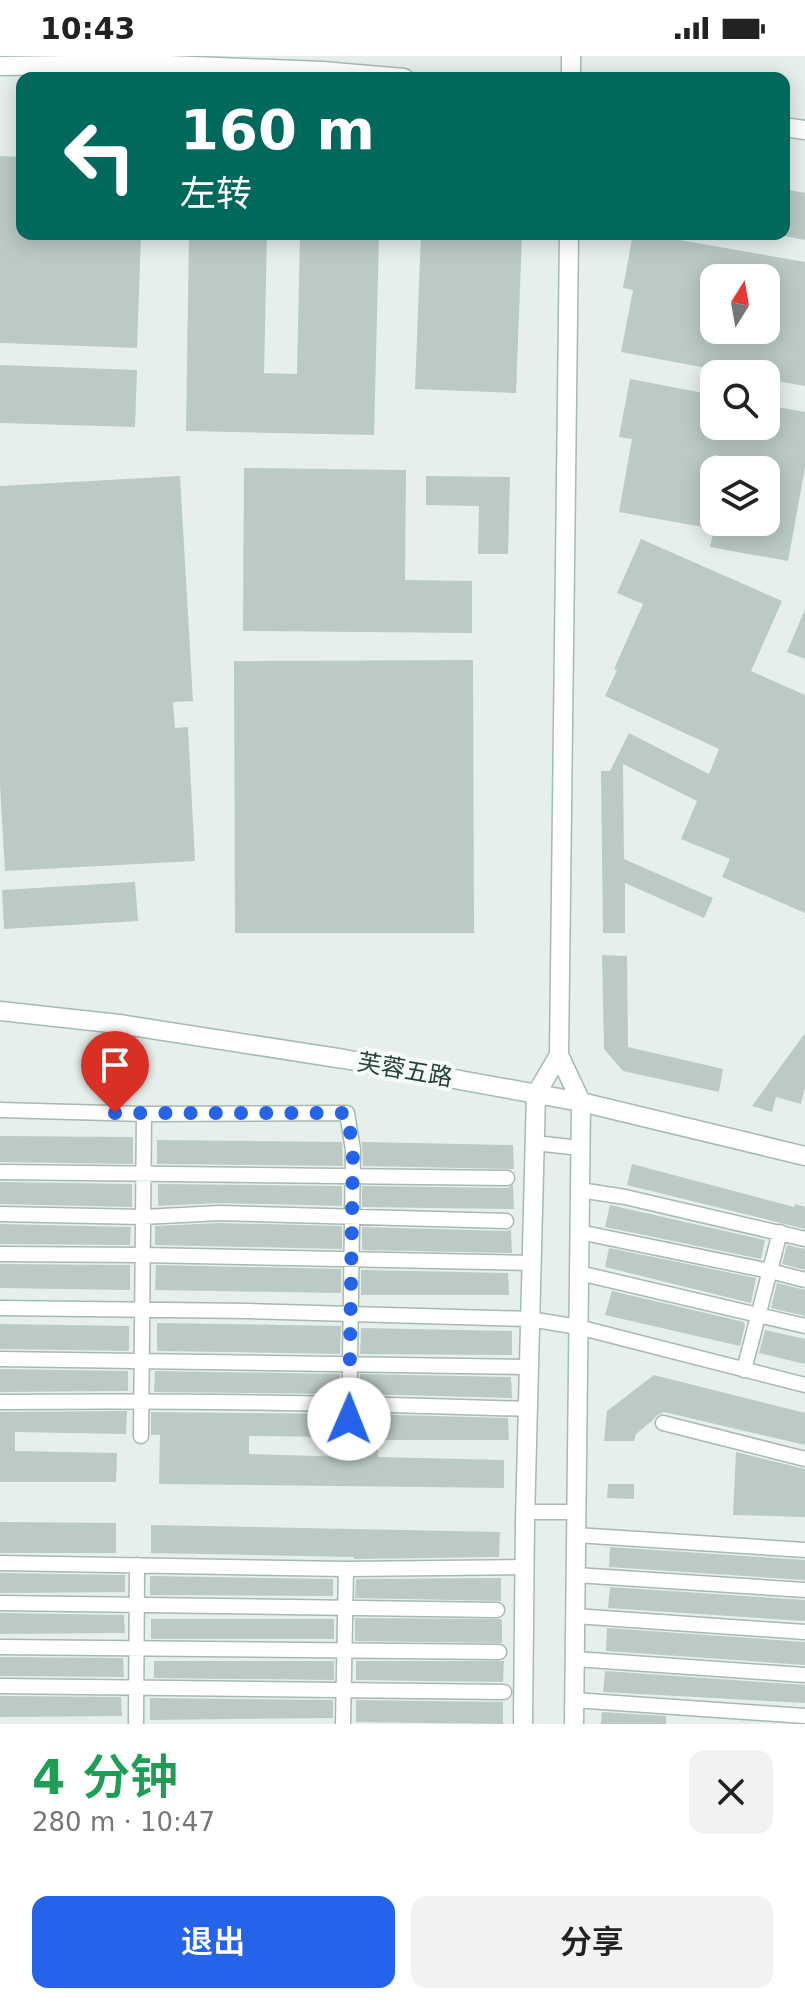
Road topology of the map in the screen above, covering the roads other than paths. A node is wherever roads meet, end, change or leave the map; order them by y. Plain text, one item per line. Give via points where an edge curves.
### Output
1 (0, 66) edge
2 (334, 72) edge
3 (569, 240) edge
4 (0, 1011) edge
5 (559, 1055) junction
6 (536, 1094) junction
7 (581, 1102) junction
8 (0, 1110) edge
9 (144, 1114) junction
10 (535, 1143) junction
11 (580, 1148) junction
12 (805, 1156) edge
13 (0, 1172) edge
14 (143, 1173) junction
15 (352, 1176) junction
16 (507, 1178) dead end
17 (580, 1190) junction
18 (0, 1214) edge
19 (143, 1217) junction
20 (351, 1217) junction
21 (506, 1221) dead end
22 (579, 1232) junction
23 (780, 1232) junction
24 (805, 1239) edge
25 (0, 1254) edge
26 (142, 1255) junction
27 (351, 1259) junction
28 (531, 1263) junction
29 (770, 1271) junction
30 (579, 1273) junction
31 (805, 1280) edge
32 (0, 1308) edge
33 (141, 1309) junction
34 (350, 1313) junction
35 (759, 1314) junction
36 (530, 1319) junction
37 (805, 1326) edge
38 (578, 1327) junction
39 (0, 1359) edge
40 (141, 1361) junction
41 (349, 1363) junction
42 (529, 1367) junction
43 (744, 1370) junction
44 (805, 1385) edge
45 (141, 1400) junction
46 (0, 1402) edge
47 (349, 1403) junction
48 (528, 1409) junction
49 (663, 1423) dead end
50 (141, 1436) dead end
51 (349, 1436) dead end
52 (805, 1459) edge
53 (525, 1512) junction
54 (576, 1512) junction
55 (576, 1535) junction
56 (805, 1550) edge
57 (0, 1563) edge
58 (137, 1565) junction
59 (524, 1567) junction
60 (346, 1569) junction
61 (576, 1575) junction
62 (805, 1590) edge
63 (0, 1603) edge
64 (136, 1605) junction
65 (345, 1608) junction
66 (497, 1610) dead end
67 (575, 1616) junction
68 (805, 1632) edge
69 (0, 1647) edge
70 (136, 1649) junction
71 (344, 1650) junction
72 (499, 1652) dead end
73 (575, 1659) junction
74 (805, 1675) edge
75 (0, 1686) edge
76 (136, 1687) junction
77 (343, 1690) junction
78 (504, 1692) dead end
79 (574, 1700) junction
80 (805, 1716) edge
81 (136, 1724) edge
82 (343, 1724) edge
83 (523, 1724) edge
84 (574, 1724) edge

1 - 2 street via 142,64
3 - 5 street
4 - 6 street, 芙蓉五路 via 134,1026
5 - 6 street
5 - 7 street
6 - 7 street, 芙蓉五路
6 - 10 street
7 - 11 street
7 - 12 street, 芙蓉五路
8 - 9 street
9 - 14 street
9 - 15 street via 347,1113
10 - 11 street
10 - 28 street
11 - 17 street
13 - 14 street
14 - 15 street
14 - 19 street
15 - 16 street
15 - 20 street
17 - 22 street
17 - 23 street
18 - 19 street
19 - 20 street
19 - 26 street
20 - 21 street
20 - 27 street
22 - 29 street
22 - 30 street
23 - 24 street
23 - 29 street
25 - 26 street
26 - 27 street
26 - 33 street
27 - 28 street
27 - 34 street
28 - 36 street
29 - 31 street
29 - 35 street
30 - 35 street
30 - 38 street
32 - 33 street
33 - 34 street
33 - 40 street
34 - 36 street
34 - 41 street
35 - 37 street
35 - 43 street
36 - 38 street
36 - 42 street
38 - 43 street
38 - 54 street
39 - 40 street
40 - 41 street
40 - 45 street
41 - 42 street
41 - 47 street
42 - 48 street
43 - 44 street
45 - 46 street
45 - 47 street
45 - 50 street
47 - 48 street
47 - 51 street
48 - 53 street
49 - 52 street
53 - 54 street
53 - 59 street
54 - 55 street
55 - 56 street
55 - 61 street
57 - 58 street
58 - 60 street
58 - 64 street
59 - 60 street
59 - 83 street
60 - 65 street
61 - 62 street
61 - 67 street
63 - 64 street
64 - 65 street
64 - 70 street
65 - 66 street
65 - 71 street
67 - 68 street
67 - 73 street
69 - 70 street
70 - 71 street
70 - 76 street
71 - 72 street
71 - 77 street
73 - 74 street
73 - 79 street
75 - 76 street
76 - 77 street
76 - 81 street
77 - 78 street
77 - 82 street
79 - 80 street
79 - 84 street

